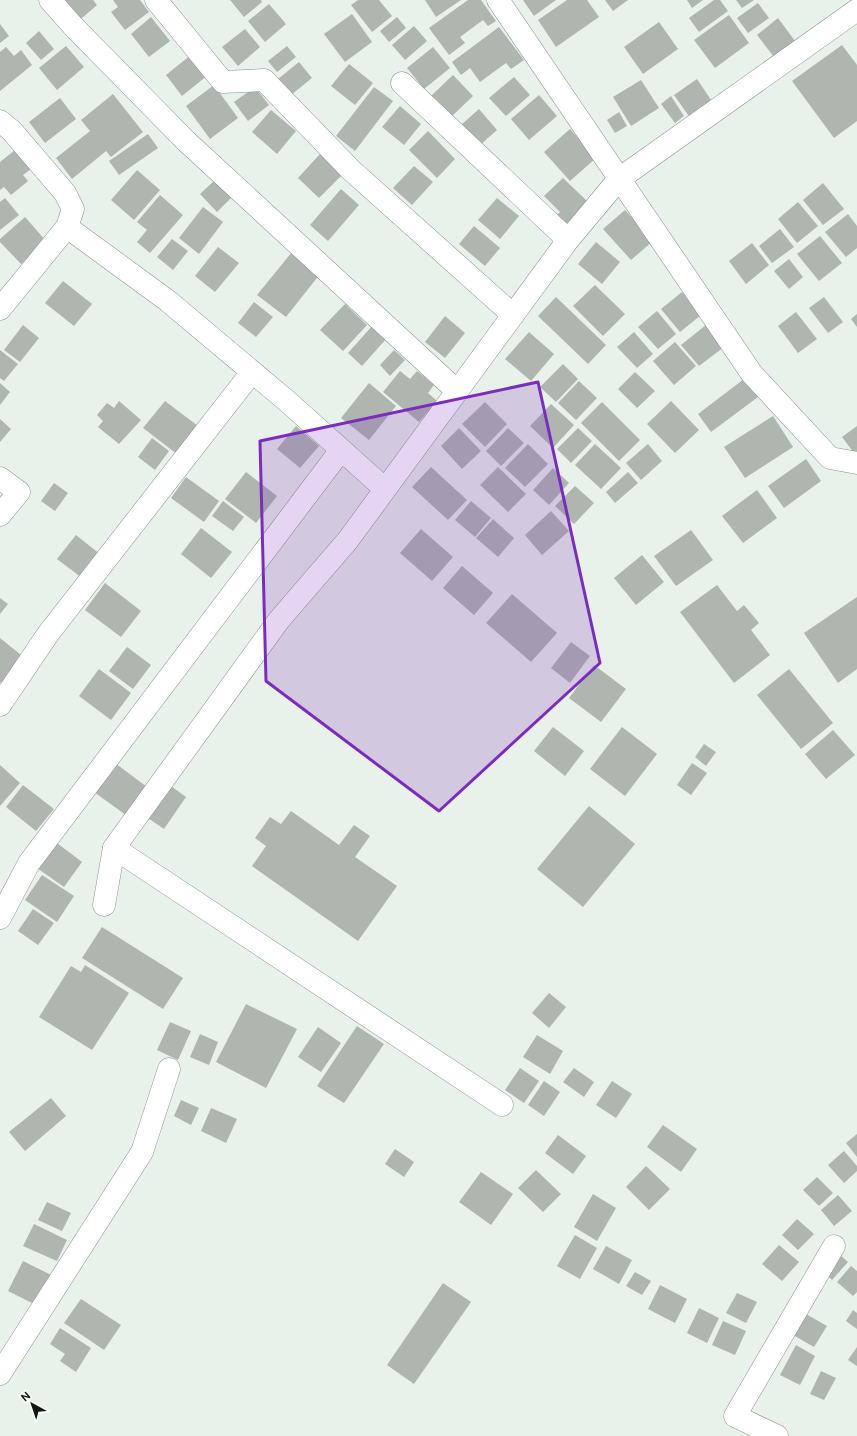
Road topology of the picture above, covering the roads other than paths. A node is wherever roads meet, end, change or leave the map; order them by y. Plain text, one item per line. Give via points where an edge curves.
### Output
1 (50, 0) edge
2 (156, 0) edge
3 (498, 0) edge
4 (857, 10) edge
5 (402, 83) dead end
6 (0, 121) edge
7 (618, 179) junction
8 (67, 227) junction
9 (568, 240) junction
10 (0, 309) edge
11 (513, 315) junction
12 (252, 372) junction
13 (457, 391) junction
14 (341, 450) junction
15 (857, 463) edge
16 (0, 478) edge
17 (385, 489) junction
18 (0, 515) edge
19 (0, 705) edge
20 (114, 848) junction
21 (104, 905) dead end
22 (0, 918) edge
23 (169, 1069) dead end
24 (502, 1105) dead end
25 (834, 1246) dead end
26 (0, 1374) edge
27 (778, 1436) edge

1 - 13 street via 186,140
2 - 11 street via 223,82 264,80 351,170
3 - 7 street
4 - 7 street
5 - 9 street
6 - 8 street via 12,131 65,192 73,209
7 - 9 street
7 - 15 street via 752,374 830,458
8 - 10 street
8 - 12 street via 168,301
9 - 11 street
11 - 13 street
12 - 14 street
12 - 19 street via 48,634
13 - 17 street
14 - 17 street
14 - 22 street via 29,863
16 - 18 street via 19,492
17 - 20 street via 348,540 279,620
20 - 21 street
20 - 24 street
23 - 26 street via 142,1152
25 - 27 street via 735,1416

